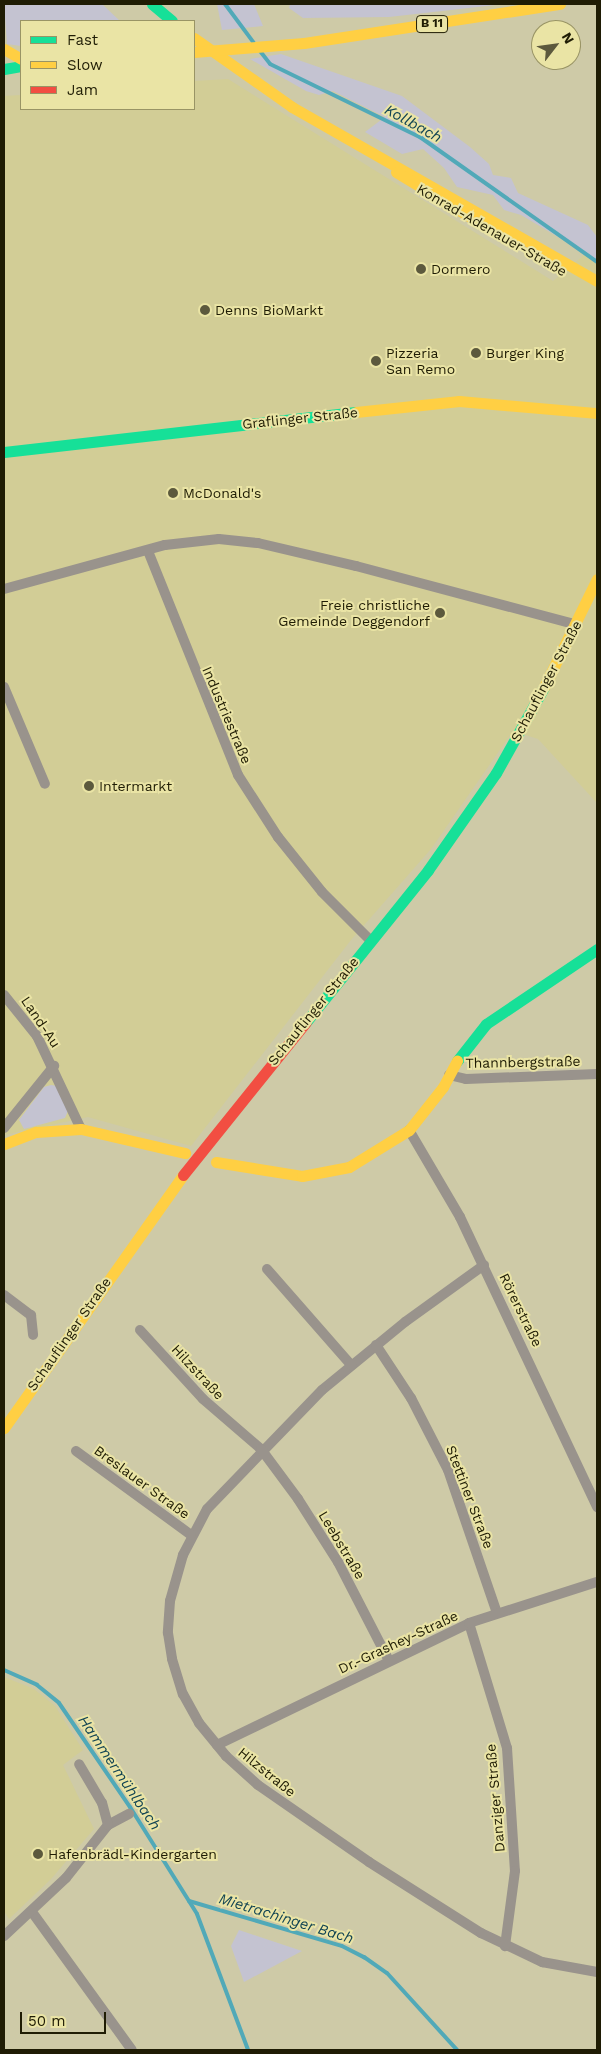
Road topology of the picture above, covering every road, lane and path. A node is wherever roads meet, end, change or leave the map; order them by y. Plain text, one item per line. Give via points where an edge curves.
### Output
1 (152, 4) edge
2 (560, 4) edge
3 (171, 20) edge
4 (195, 39) edge
5 (4, 48) edge
6 (195, 52) edge
7 (20, 58) edge
8 (20, 66) edge
9 (4, 69) edge
10 (391, 166) junction
11 (597, 281) edge
12 (597, 291) edge
13 (597, 413) edge
14 (4, 452) edge
15 (148, 551) junction
16 (597, 579) edge
17 (4, 589) edge
18 (577, 625) junction
19 (4, 687) edge
20 (46, 784) dead end
21 (371, 941) junction
22 (597, 949) edge
23 (4, 994) edge
24 (54, 1066) junction
25 (597, 1074) edge
26 (449, 1075) junction
27 (4, 1128) edge
28 (80, 1129) junction
29 (409, 1130) junction
30 (4, 1144) edge
31 (185, 1153) dead end
32 (216, 1162) dead end
33 (484, 1265) junction
34 (267, 1269) dead end
35 (4, 1295) edge
36 (140, 1330) dead end
37 (33, 1335) dead end
38 (376, 1346) junction
39 (351, 1365) junction
40 (4, 1428) edge
41 (261, 1450) junction
42 (76, 1451) dead end
43 (597, 1506) edge
44 (192, 1535) junction
45 (597, 1582) edge
46 (497, 1613) junction
47 (469, 1623) junction
48 (389, 1661) junction
49 (217, 1745) junction
50 (78, 1764) dead end
51 (128, 1814) dead end
52 (108, 1825) junction
53 (32, 1912) junction
54 (4, 1936) edge
55 (505, 1946) junction
56 (597, 1972) edge
57 (128, 2049) edge

1 - 3 street
2 - 6 street, B 11 via 304,43
4 - 10 street, Konrad-Adenauer-Straße via 292,107
5 - 7 street
8 - 9 street
10 - 11 street, Konrad-Adenauer-Straße via 420,177
10 - 12 street, Konrad-Adenauer-Straße via 397,174 436,199
13 - 14 street, Graflinger Straße via 459,401
15 - 17 street
15 - 18 street via 165,545 218,539 258,543
15 - 21 street, Industriestraße via 238,775 322,892
16 - 18 street, Schauflinger Straße
18 - 21 street, Schauflinger Straße via 496,772 428,870
19 - 20 street
21 - 40 street, Schauflinger Straße via 183,1175
22 - 26 street via 486,1024 463,1048
23 - 24 street, Land-Au via 37,1036
24 - 27 street, Land-Au
24 - 28 street, Land-Au
25 - 26 street, Thannbergstraße via 525,1074 466,1079
26 - 29 street
28 - 30 street via 36,1132
28 - 31 street
29 - 32 street via 382,1150 322,1174 302,1176
29 - 33 street, Rörerstraße
33 - 38 street, Hilzstraße
33 - 43 street, Rörerstraße
34 - 39 street
35 - 37 street via 31,1315
36 - 41 street, Hilzstraße via 203,1399
38 - 39 street, Hilzstraße
38 - 46 street, Stettiner Straße via 411,1398 448,1470
39 - 41 street, Hilzstraße
41 - 44 street, Hilzstraße via 206,1509
41 - 48 street, Leebstraße via 338,1562
42 - 44 street, Breslauer Straße
44 - 49 street, Hilzstraße via 170,1601 168,1633 183,1694 199,1723
45 - 46 street, Dr.-Grashey-Straße
46 - 47 street, Dr.-Grashey-Straße
47 - 48 street, Dr.-Grashey-Straße
47 - 55 street, Danziger Straße via 507,1748 515,1871
48 - 49 street, Dr.-Grashey-Straße
49 - 55 street, Hilzstraße via 258,1785 305,1819 424,1898
50 - 52 street via 102,1803
51 - 52 street
52 - 53 street via 95,1845
53 - 54 street
53 - 57 street
55 - 56 street, Hilzstraße via 542,1962

